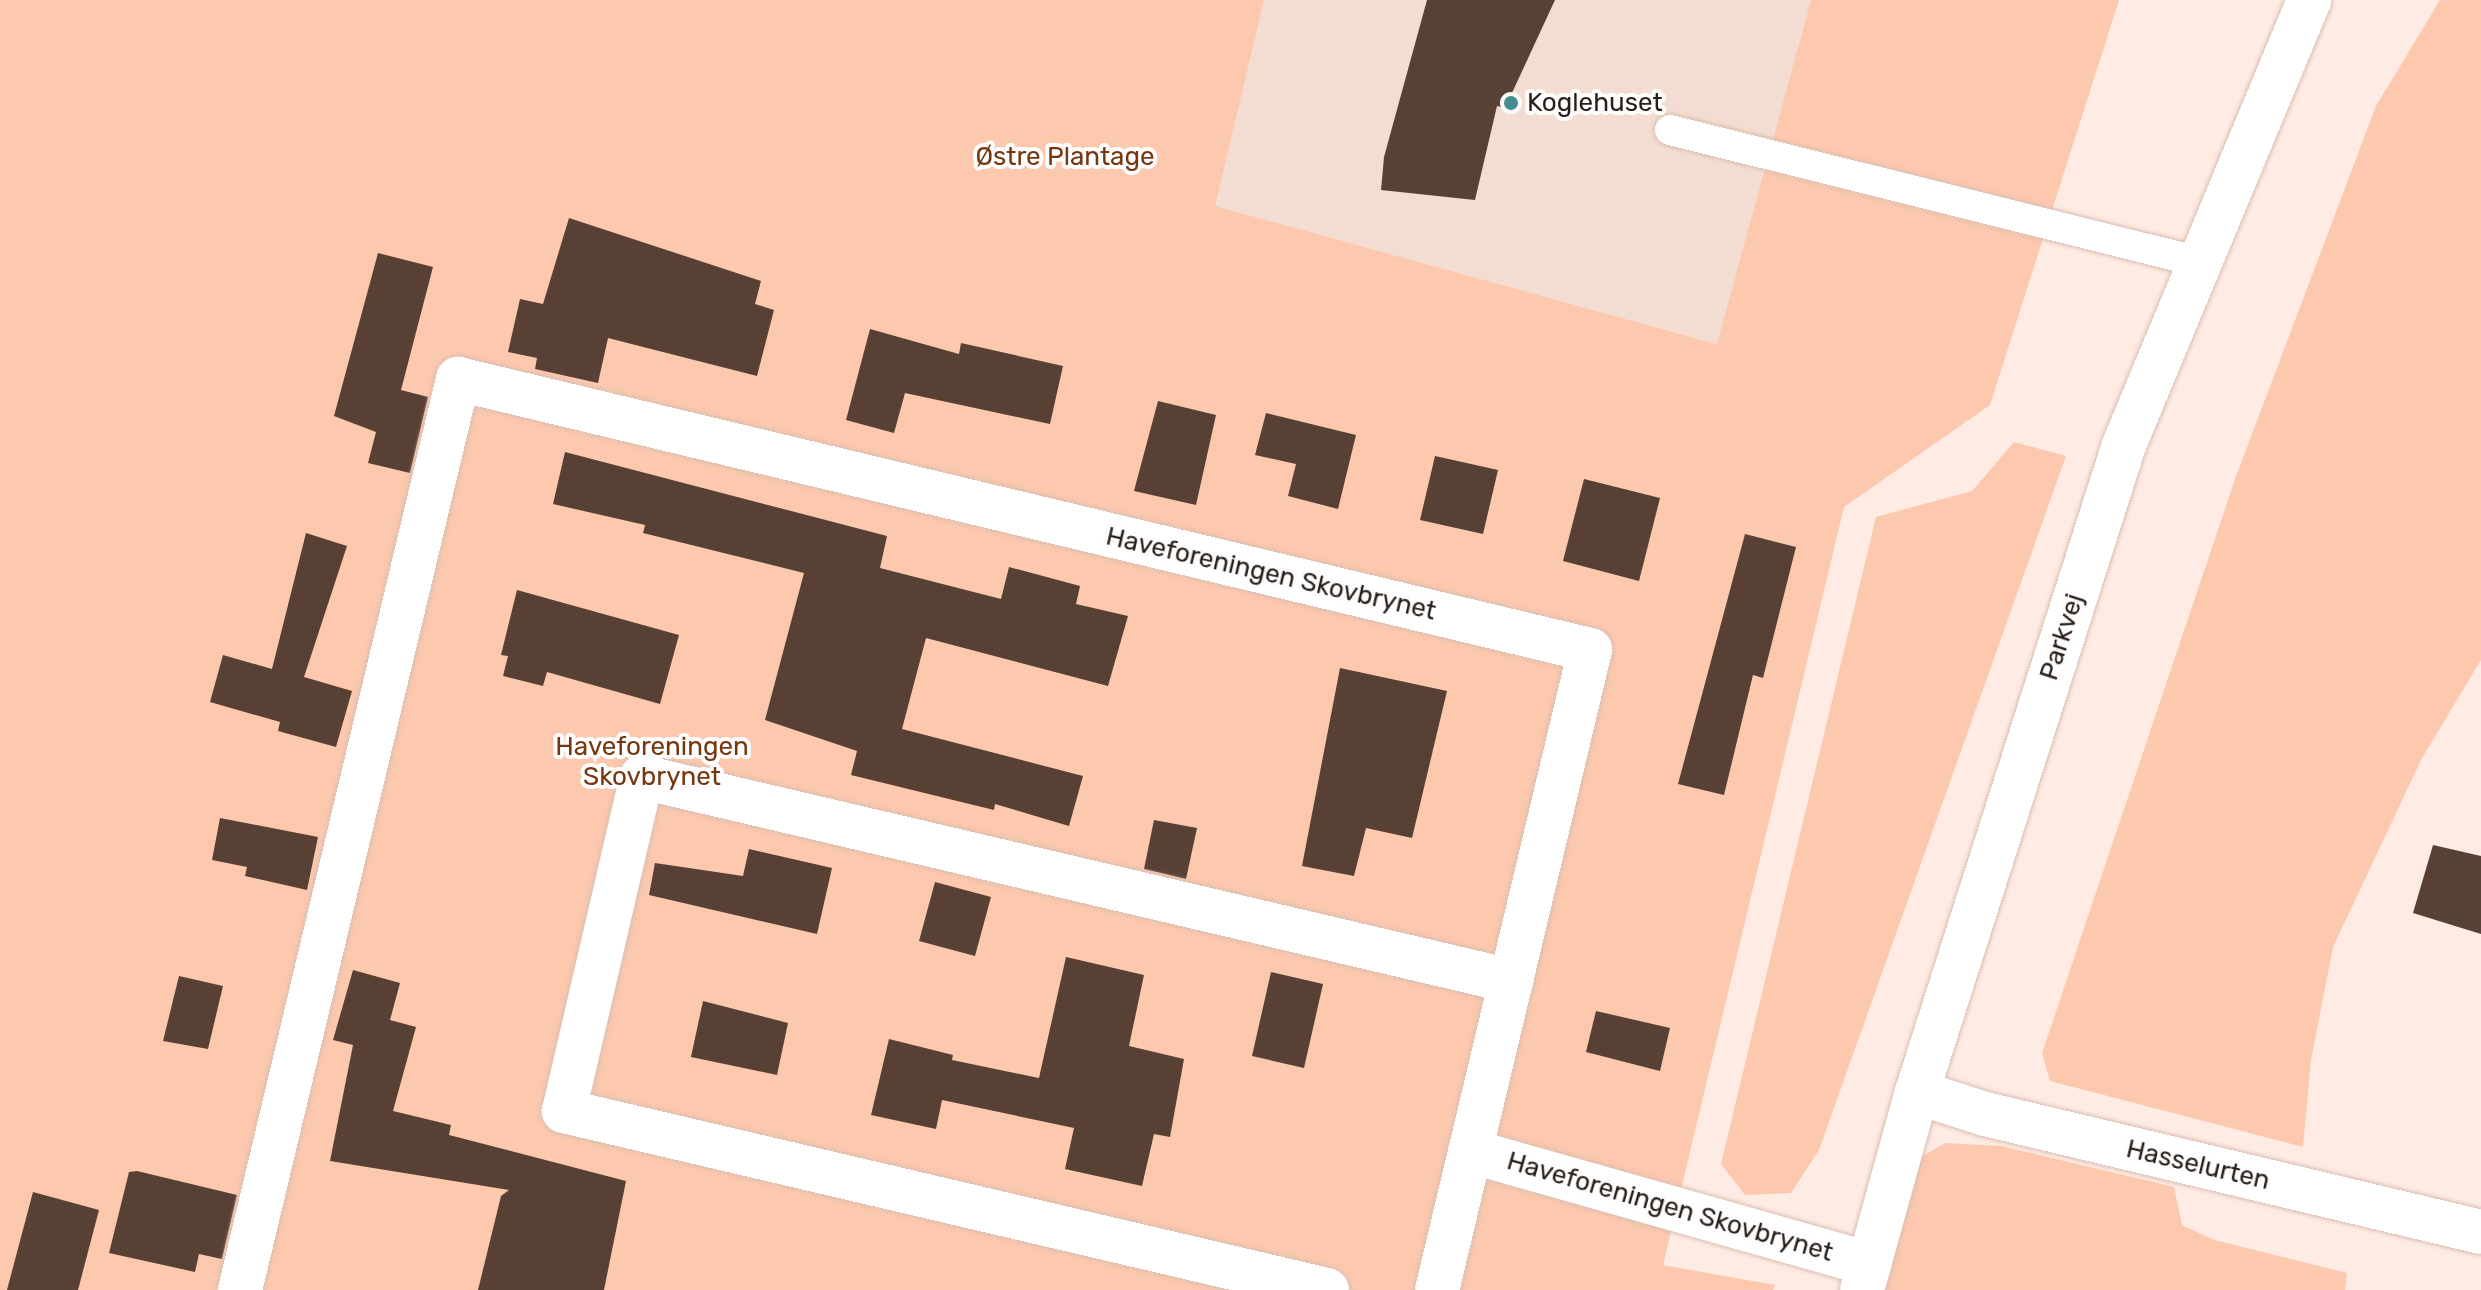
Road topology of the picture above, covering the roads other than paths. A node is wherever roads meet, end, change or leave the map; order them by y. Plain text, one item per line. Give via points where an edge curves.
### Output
1 (2309, 0) edge
2 (1670, 130) dead end
3 (2200, 262) junction
4 (1511, 981) junction
5 (1917, 1092) junction
6 (1470, 1151) junction
7 (2481, 1232) edge
8 (1865, 1277) edge
9 (240, 1290) edge
10 (1327, 1290) edge
11 (1437, 1290) edge

1 - 3 street, Parkvej
2 - 3 lane
3 - 5 street, Parkvej via 2124,445
4 - 6 street, Haveforeningen Skovbrynet
4 - 9 street, Haveforeningen Skovbrynet via 1590,650 458,379
4 - 10 street via 642,777 564,1111
5 - 7 street, Hasselurten via 1985,1114
5 - 8 street, Parkvej
6 - 8 street, Haveforeningen Skovbrynet
6 - 11 street, Haveforeningen Skovbrynet

